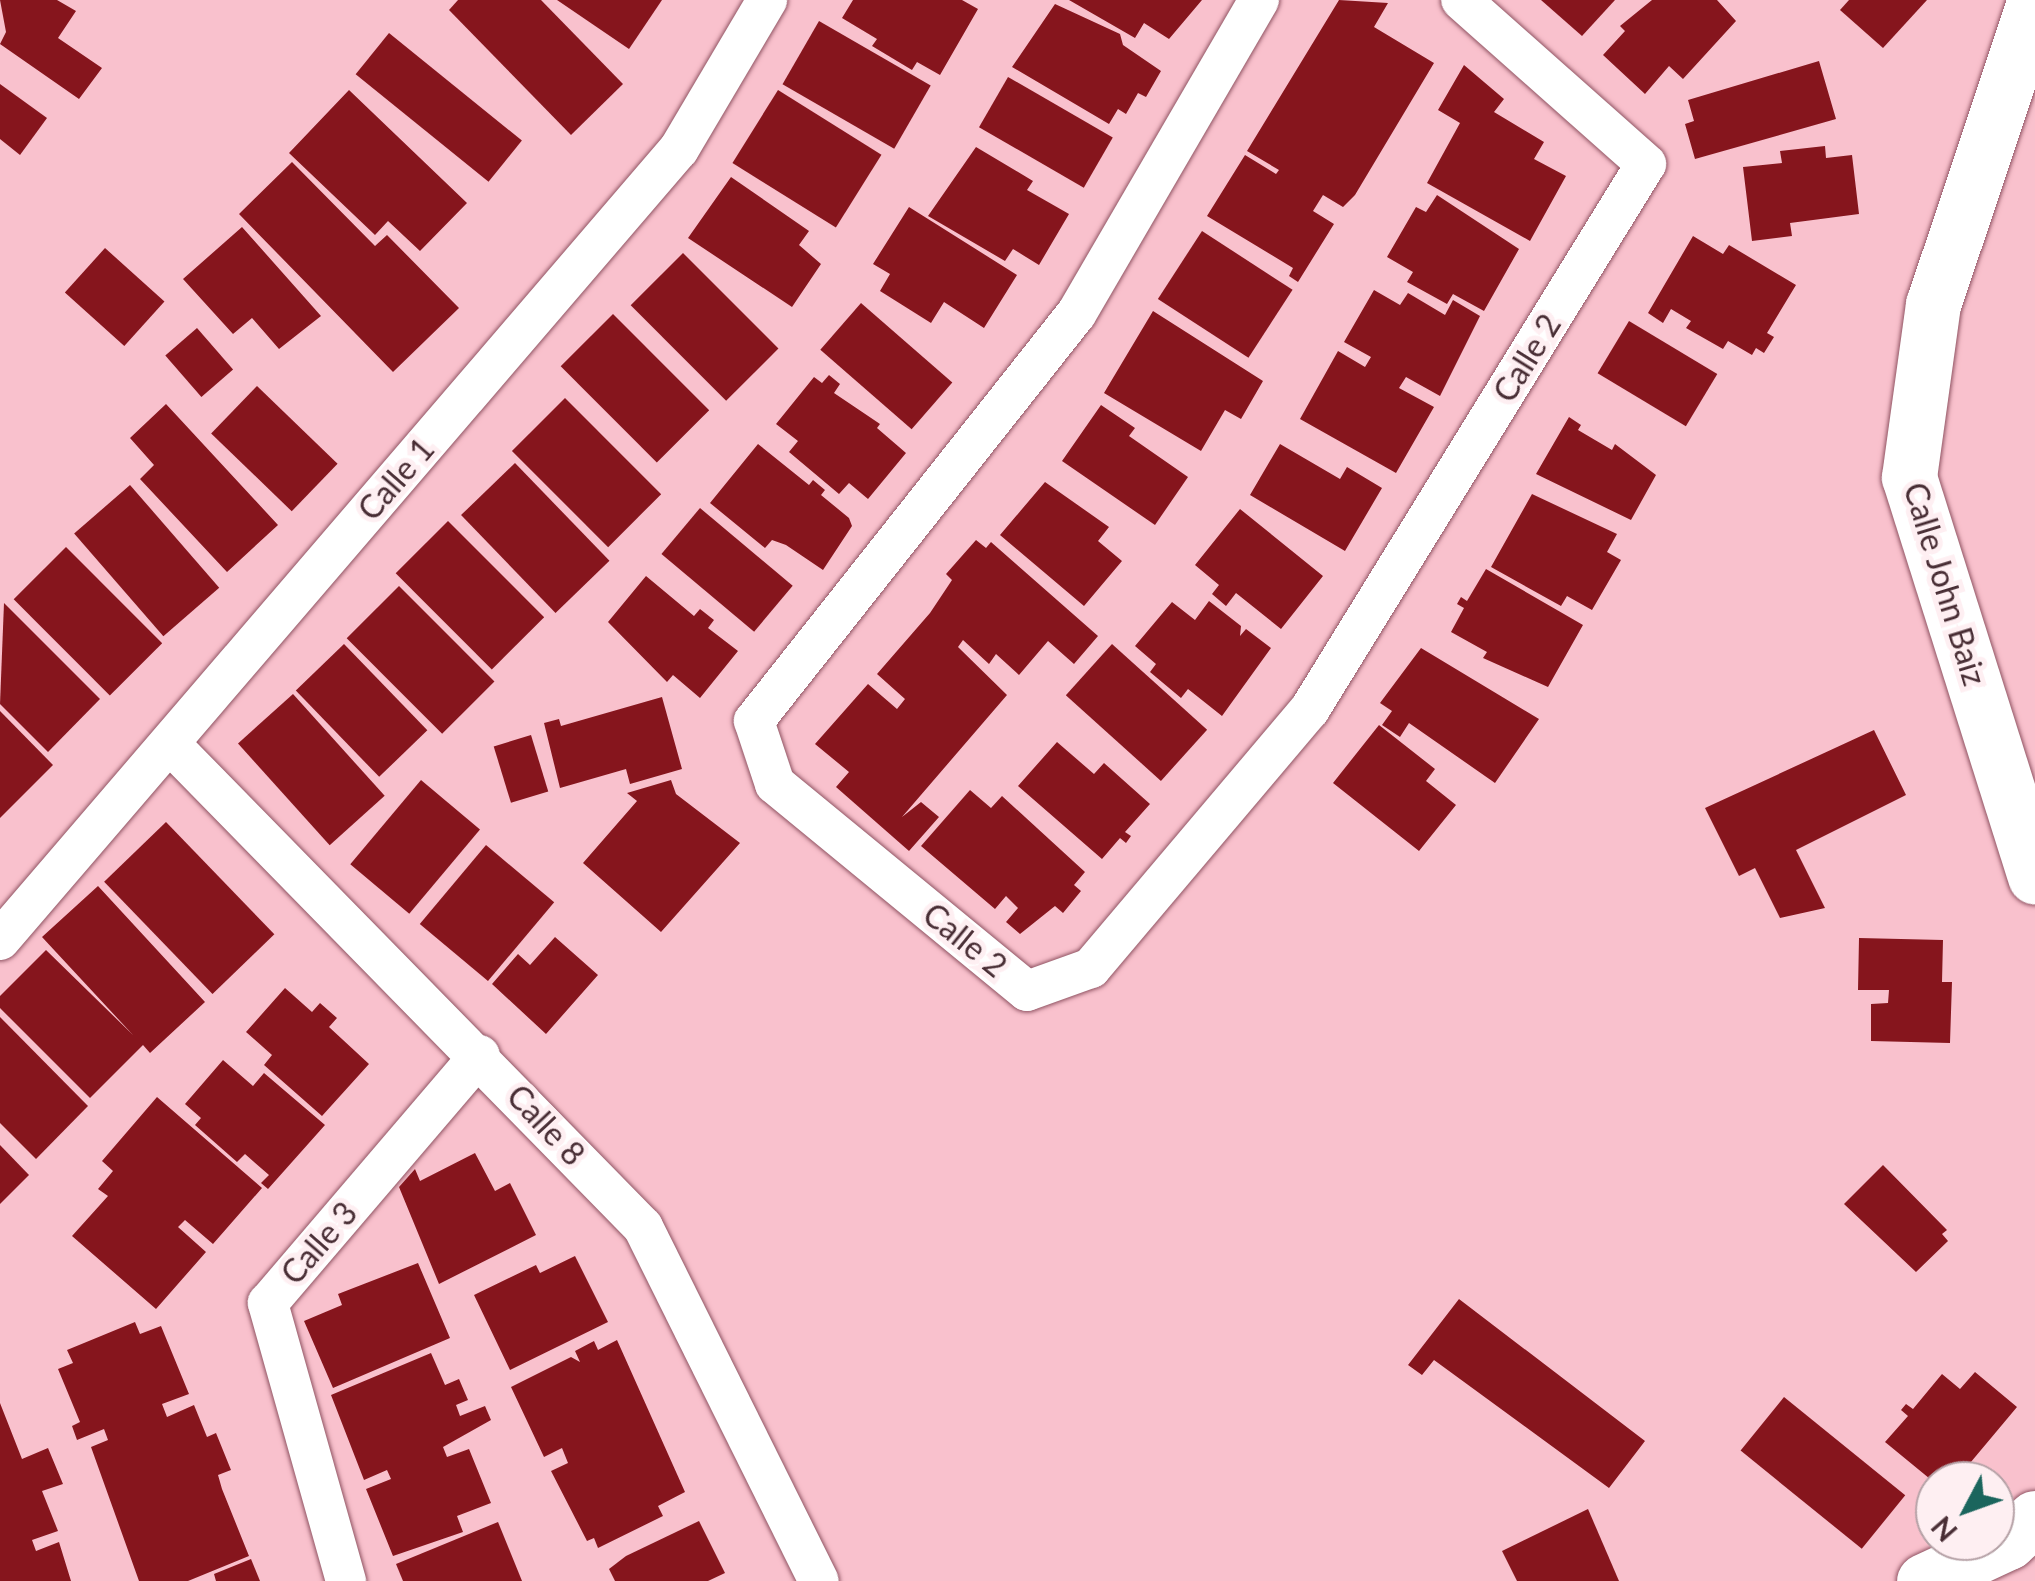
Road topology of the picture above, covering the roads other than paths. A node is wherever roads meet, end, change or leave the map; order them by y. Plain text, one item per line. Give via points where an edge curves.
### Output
1 (767, 0) edge
2 (1259, 0) edge
3 (1461, 0) edge
4 (2035, 0) edge
5 (170, 744) junction
6 (2035, 877) edge
7 (0, 940) edge
8 (480, 1055) junction
9 (2035, 1518) edge
10 (346, 1581) edge
11 (819, 1581) edge
12 (1924, 1581) edge

1 - 5 street, Calle 1 via 679,149
2 - 3 street, Calle 2 via 1076,314 754,722 775,784 1028,991 1091,968 1310,709 1646,164
4 - 6 street, Calle John Baiz via 1932,304 1910,476
5 - 7 street, Calle 1
5 - 8 street, Calle 8
8 - 10 street, Calle 3 via 268,1302
8 - 11 street, Calle 8 via 643,1227
9 - 12 street via 2008,1542

